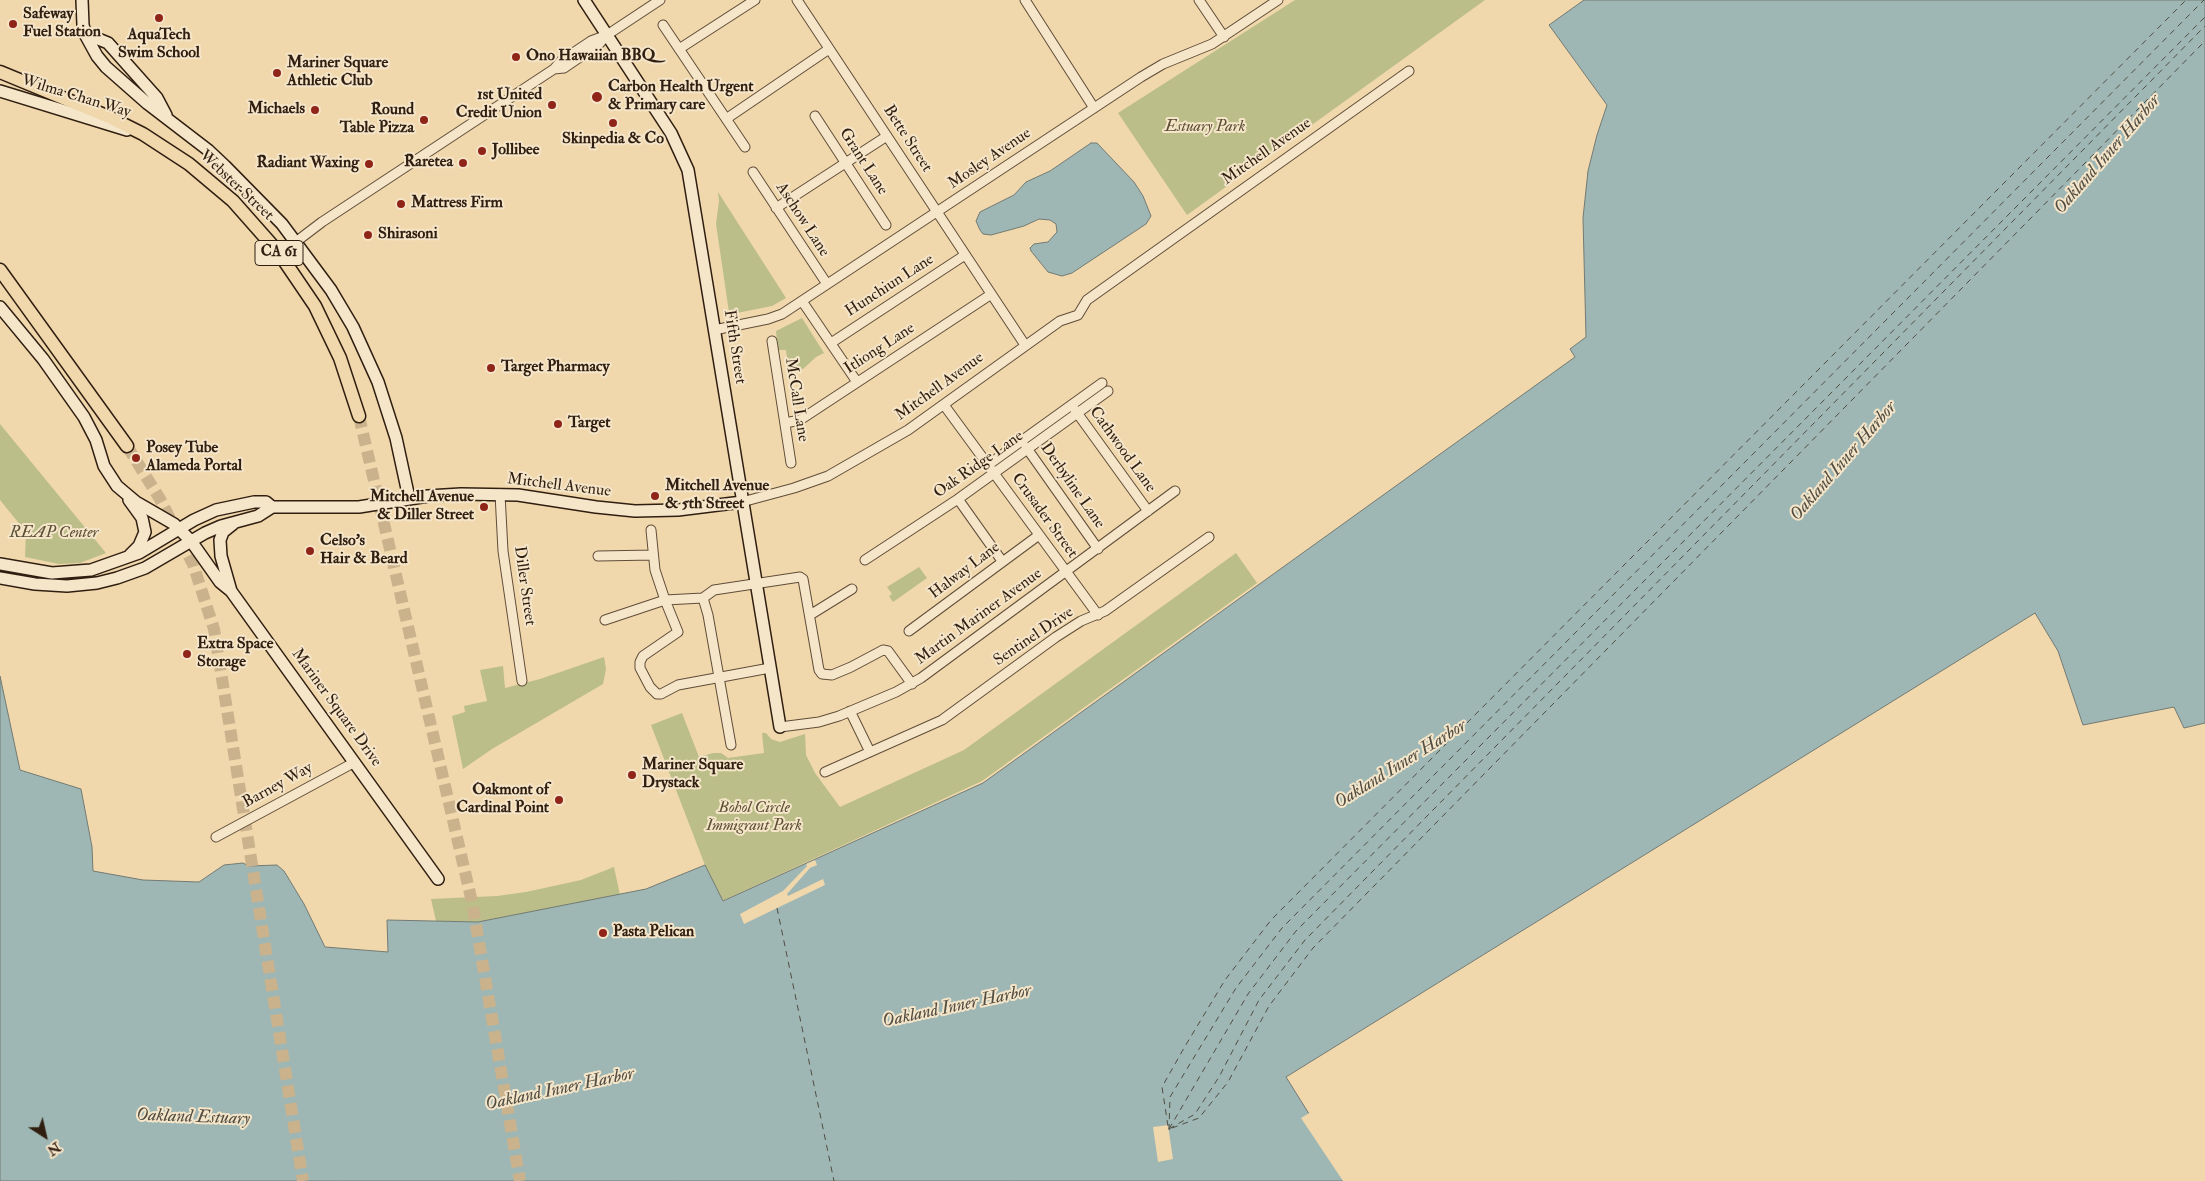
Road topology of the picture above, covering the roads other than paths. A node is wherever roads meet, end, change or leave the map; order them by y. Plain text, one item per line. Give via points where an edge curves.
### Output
1 (82, 0) edge
2 (584, 0) edge
3 (660, 0) edge
4 (755, 0) edge
5 (797, 0) edge
6 (1026, 0) edge
7 (1198, 0) edge
8 (1278, 0) edge
9 (663, 24) dead end
10 (86, 34) junction
11 (607, 35) junction
12 (1224, 37) junction
13 (680, 49) junction
14 (829, 49) junction
15 (1410, 71) dead end
16 (0, 72) edge
17 (0, 91) edge
18 (1094, 108) junction
19 (815, 116) dead end
20 (168, 119) junction
21 (726, 119) junction
22 (143, 134) junction
23 (887, 136) junction
24 (745, 147) dead end
25 (845, 163) junction
26 (754, 172) dead end
27 (776, 208) junction
28 (937, 212) junction
29 (886, 225) dead end
30 (296, 241) junction
31 (965, 255) junction
32 (0, 270) edge
33 (827, 284) junction
34 (990, 294) junction
35 (802, 301) junction
36 (0, 307) edge
37 (714, 330) junction
38 (772, 341) dead end
39 (831, 343) junction
40 (1024, 345) junction
41 (857, 382) junction
42 (1102, 383) dead end
43 (1108, 391) dead end
44 (944, 405) junction
45 (1075, 409) junction
46 (359, 416) tunnel mouth
47 (785, 422) junction
48 (1022, 442) junction
49 (127, 446) tunnel mouth
50 (1028, 450) junction
51 (791, 463) dead end
52 (991, 469) junction
53 (1176, 491) dead end
54 (500, 494) junction
55 (125, 495) junction
56 (410, 498) junction
57 (958, 499) junction
58 (742, 502) junction
59 (272, 507) junction
60 (1148, 511) junction
61 (240, 520) junction
62 (179, 529) junction
63 (651, 530) dead end
64 (1039, 535) junction
65 (1209, 537) dead end
66 (191, 541) junction
67 (1098, 548) junction
68 (653, 555) junction
69 (598, 556) dead end
70 (126, 559) junction
71 (865, 560) dead end
72 (1002, 561) junction
73 (0, 564) edge
74 (1066, 572) junction
75 (0, 578) edge
76 (755, 582) junction
77 (852, 590) dead end
78 (231, 591) junction
79 (703, 598) junction
80 (665, 600) junction
81 (810, 615) junction
82 (1098, 615) junction
83 (604, 620) dead end
84 (909, 631) dead end
85 (770, 668) junction
86 (719, 677) junction
87 (522, 681) dead end
88 (912, 684) junction
89 (850, 712) junction
90 (780, 727) joint
91 (731, 745) dead end
92 (870, 752) junction
93 (354, 762) junction
94 (825, 772) dead end
95 (216, 837) dead end
96 (438, 879) dead end

1 - 10 street
2 - 11 street, Fifth Street
3 - 11 street
4 - 13 street
5 - 14 street, Bette Street
6 - 18 street
7 - 12 street
8 - 12 street, Mosley Avenue
9 - 13 street
10 - 20 street via 106,67
10 - 20 street via 108,43 157,98
11 - 30 street via 594,39
11 - 37 street, Fifth Street via 684,158 691,183
12 - 18 street, Mosley Avenue via 1151,71
13 - 21 street
14 - 21 street
14 - 23 street, Bette Street
15 - 40 street, Mitchell Avenue via 1086,300 1078,315 1060,320
16 - 22 main road, Webster Street / CA 61
17 - 22 street, Wilma Chan Way
18 - 28 street, Mosley Avenue
19 - 25 street, Grant Lane
20 - 30 street via 225,166
21 - 24 street
22 - 46 main road, Webster Street / CA 61 via 220,189 279,253 324,325
23 - 25 street
23 - 28 street, Bette Street
25 - 27 street
25 - 29 street, Grant Lane
26 - 27 street, Aschow Lane
27 - 33 street, Aschow Lane
28 - 31 street, Bette Street
28 - 33 street, Mosley Avenue
30 - 56 street via 331,290 371,365 394,429
31 - 34 street, Bette Street
31 - 39 street, Hunchiun Lane
32 - 49 main road
33 - 35 street, Mosley Avenue
34 - 40 street, Bette Street
34 - 41 street, Itliong Lane
35 - 37 street, Mosley Avenue via 768,319
35 - 39 street
36 - 55 street, Mariner Square Drive via 84,417 110,476
37 - 58 street, Fifth Street
38 - 47 street, McCall Lane
39 - 41 street
40 - 44 street, Mitchell Avenue
41 - 47 street, Itliong Lane via 800,420
42 - 45 street
43 - 45 street, Oak Ridge Lane
44 - 52 street, Crusader Street
44 - 58 street, Mitchell Avenue via 844,468 794,488
45 - 48 street
45 - 50 street, Oak Ridge Lane
45 - 60 street, Cathwood Lane
47 - 51 street, McCall Lane
48 - 50 street, Derbyline Lane
48 - 52 street
50 - 52 street, Oak Ridge Lane
50 - 67 street, Derbyline Lane
52 - 57 street, Oak Ridge Lane
52 - 64 street, Crusader Street
53 - 60 street, Martin Mariner Avenue
54 - 56 street, Mitchell Avenue
54 - 58 street, Mitchell Avenue via 635,511 678,510
54 - 87 street, Diller Street via 503,551
55 - 62 street, Mariner Square Drive
55 - 70 street via 142,518 144,532 139,546
56 - 59 street, Mitchell Avenue via 342,508
57 - 71 street, Oak Ridge Lane
57 - 72 street
58 - 76 street, Fifth Street
59 - 61 street via 258,516
59 - 62 street, Mitchell Avenue via 266,502 229,506 205,514
60 - 67 street, Martin Mariner Avenue
61 - 66 street
61 - 78 street via 223,532 220,540
62 - 66 street, Mariner Square Drive
62 - 70 street, Mitchell Avenue
63 - 68 street
64 - 72 street, Halway Lane
64 - 74 street, Crusader Street
65 - 82 street, Sentinel Drive
66 - 75 street via 145,568 101,582 50,585
66 - 78 street, Mariner Square Drive via 220,582
67 - 74 street, Martin Mariner Avenue
68 - 69 street
68 - 80 street
70 - 73 street, Mitchell Avenue via 91,570 52,573
72 - 84 street, Halway Lane
74 - 82 street, Crusader Street
74 - 88 street, Martin Mariner Avenue
76 - 79 street via 714,590
76 - 81 street via 800,577
76 - 85 street, Fifth Street
77 - 81 street
78 - 93 street, Mariner Square Drive
79 - 80 street
79 - 86 street
80 - 83 street
80 - 86 street via 678,632 643,656 640,668 650,687 657,694 664,694 678,684
81 - 88 street via 822,674 832,675 883,650 888,651
82 - 92 street, Sentinel Drive via 1073,625 942,720
85 - 86 street
85 - 90 street, Fifth Street
86 - 91 street
88 - 89 street, Martin Mariner Avenue
89 - 90 street, Martin Mariner Avenue via 826,720
89 - 92 street
92 - 94 street, Sentinel Drive
93 - 95 street, Barney Way
93 - 96 street, Mariner Square Drive

